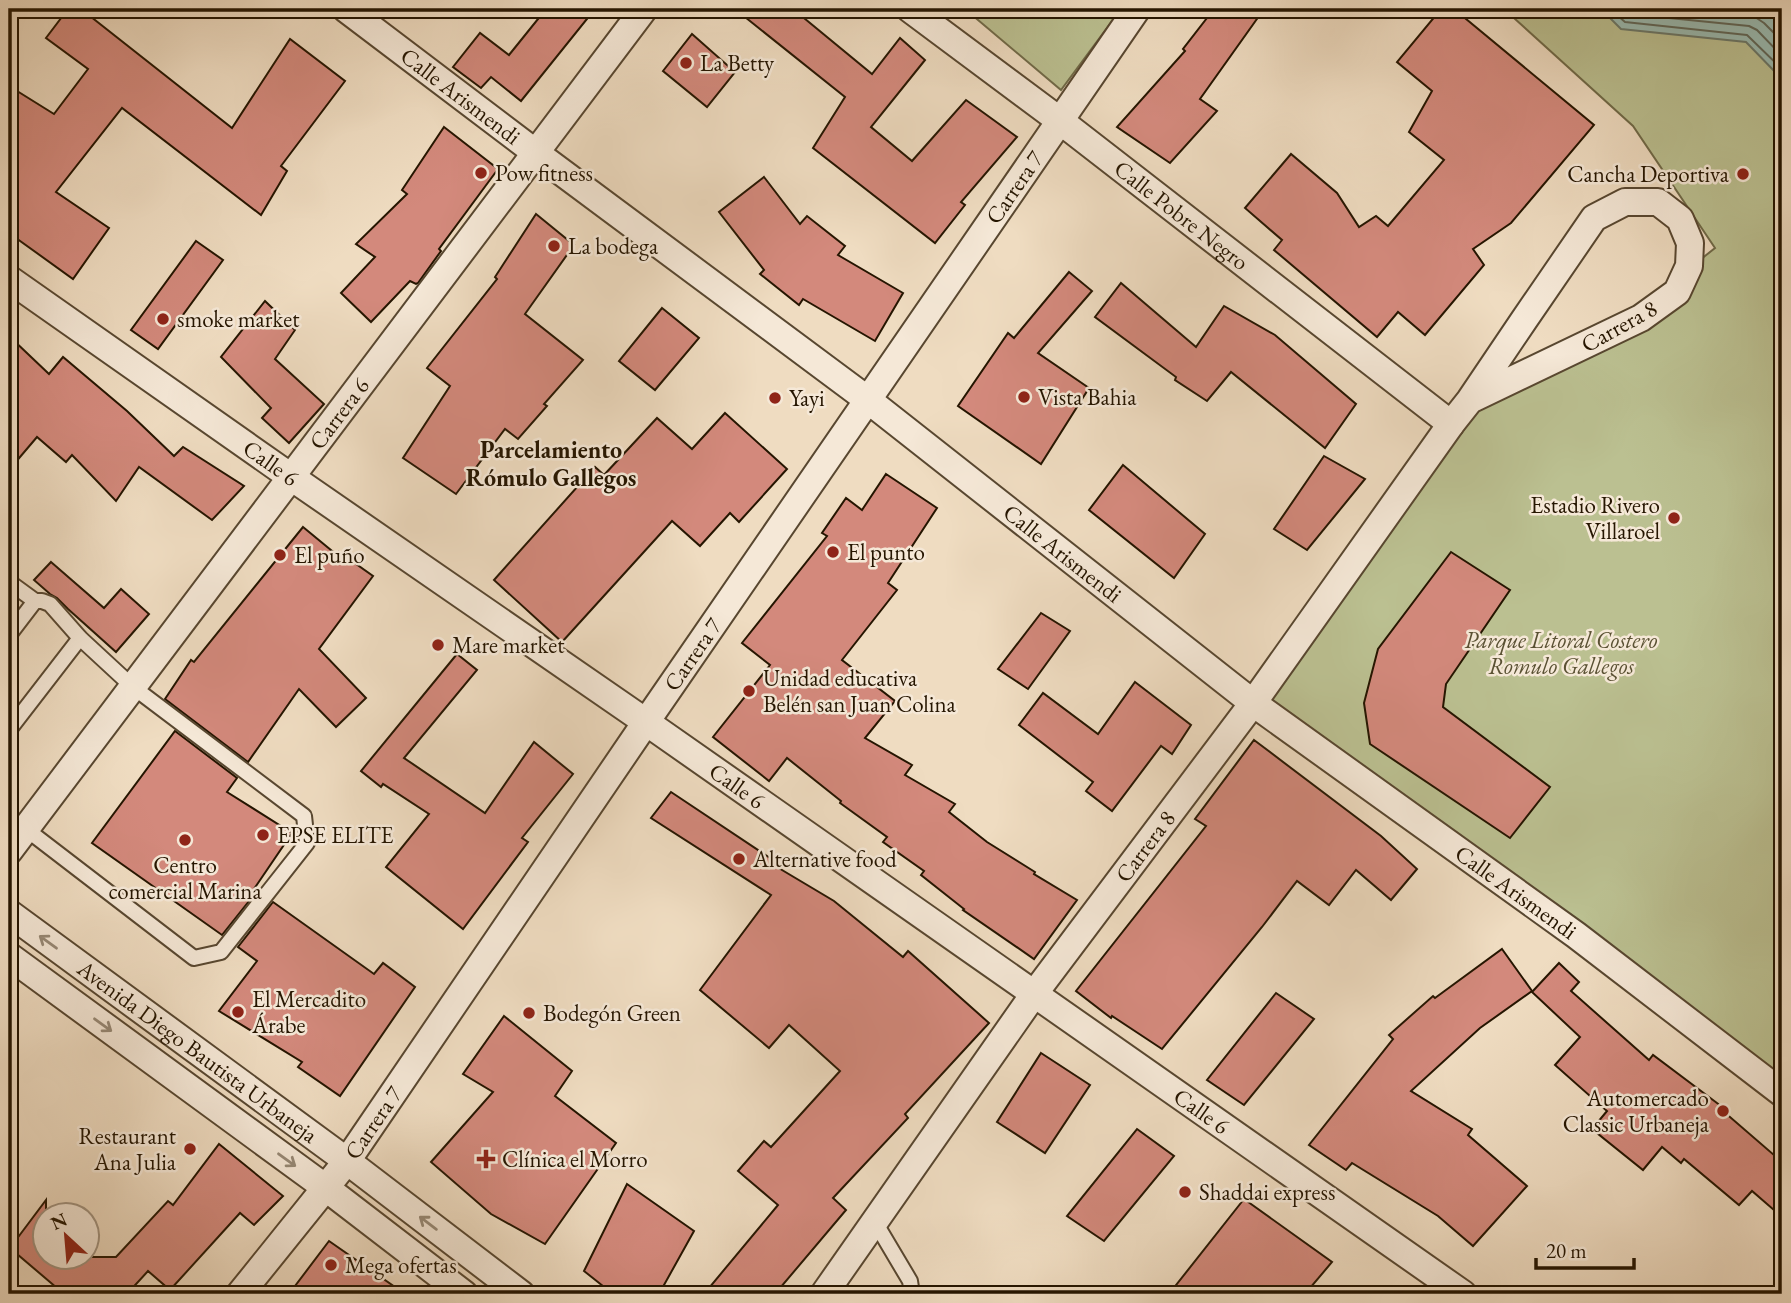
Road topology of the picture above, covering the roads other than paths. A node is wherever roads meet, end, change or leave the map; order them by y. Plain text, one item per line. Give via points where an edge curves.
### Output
1 (346, 9) edge
2 (644, 9) edge
3 (910, 9) edge
4 (1137, 9) edge
5 (1059, 120) junction
6 (536, 153) junction
7 (9, 279) edge
8 (868, 400) junction
9 (1471, 400) junction
10 (1451, 424) junction
11 (292, 477) junction
12 (9, 582) edge
13 (35, 601) junction
14 (9, 635) edge
15 (80, 638) junction
16 (133, 687) junction
17 (1253, 703) junction
18 (646, 722) junction
19 (9, 730) edge
20 (26, 829) junction
21 (9, 851) edge
22 (9, 913) edge
23 (9, 956) edge
24 (1034, 993) junction
25 (1782, 1093) edge
26 (347, 1161) junction
27 (326, 1188) junction
28 (875, 1222) junction
29 (240, 1294) edge
30 (464, 1294) edge
31 (521, 1294) edge
32 (824, 1294) edge
33 (912, 1294) edge
34 (1463, 1294) edge

1 - 6 street, Calle Arismendi
2 - 6 street, Carrera 6
3 - 5 street, Calle Pobre Negro
4 - 5 street, Carrera 7
5 - 8 street, Carrera 7
5 - 10 street, Calle Pobre Negro
6 - 8 street, Calle Arismendi
6 - 11 street, Carrera 6
7 - 11 street, Calle 6
8 - 17 street, Calle Arismendi
8 - 18 street, Carrera 7
9 - 9 street, Carrera 8 via 1594,218 1625,202 1658,202 1679,219 1690,254 1677,292 1641,318
9 - 10 street, Carrera 8
10 - 17 street, Carrera 8
11 - 16 street, Carrera 6
11 - 18 street, Calle 6
12 - 13 lane
13 - 14 lane
13 - 15 lane via 50,604
15 - 16 lane
15 - 19 lane
16 - 20 street, Carrera 6
16 - 20 lane via 304,816 307,843 221,952 194,958
17 - 24 street, Carrera 8
17 - 25 street, Calle Arismendi via 1576,935
18 - 24 street, Calle 6
18 - 26 street, Carrera 7
20 - 21 street, Carrera 6
26 -> 22 street, Avenida Diego Bautista Urbaneja
23 -> 27 street, Avenida Diego Bautista Urbaneja
24 - 28 street, Carrera 8
24 - 34 street, Calle 6
26 - 27 street, Carrera 7
31 -> 26 street, Avenida Diego Bautista Urbaneja
27 - 29 street, Carrera 7
27 - 30 street, Avenida Diego Bautista Urbaneja
28 - 32 street, Carrera 8
28 - 33 lane via 910,1280

